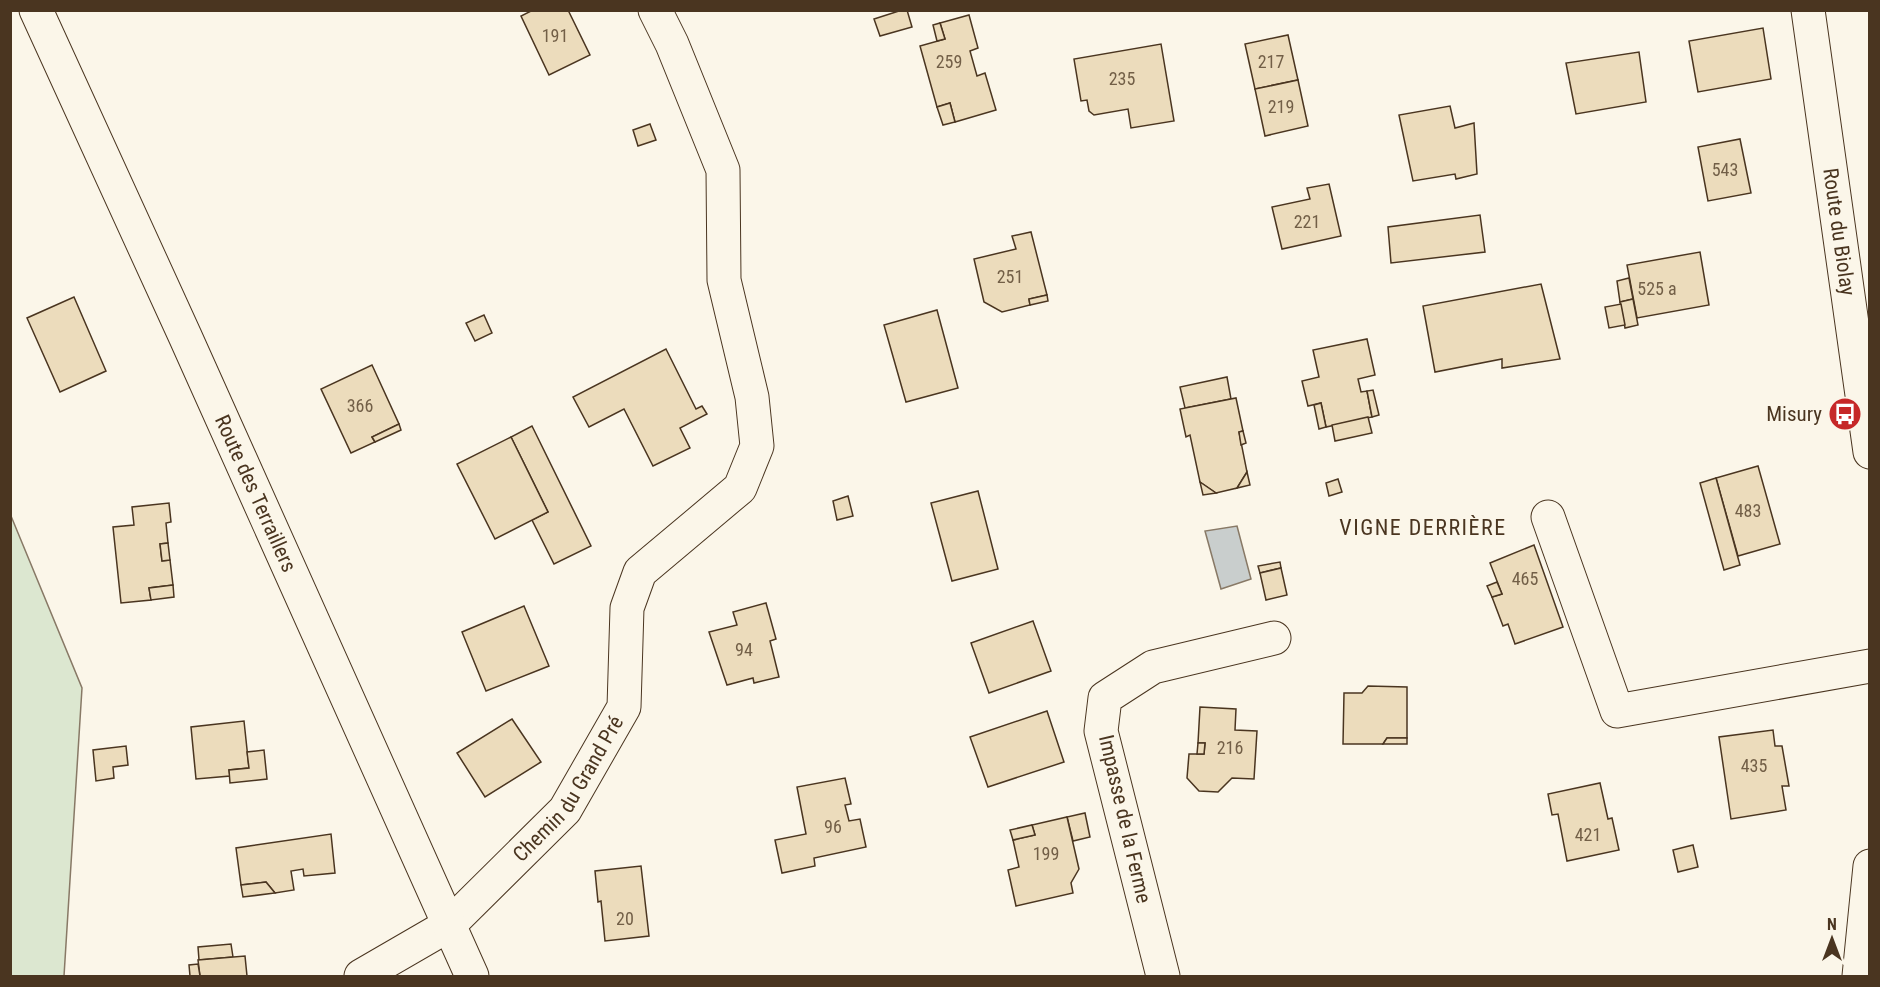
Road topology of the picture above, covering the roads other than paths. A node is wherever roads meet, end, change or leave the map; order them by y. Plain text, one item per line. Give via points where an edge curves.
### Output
1 (36, 10) edge
2 (655, 10) edge
3 (1808, 10) edge
4 (1869, 452) edge
5 (1548, 517) dead end
6 (1274, 639) dead end
7 (1869, 666) edge
8 (1869, 866) edge
9 (449, 925) junction
10 (361, 976) edge
11 (472, 976) edge
12 (1163, 976) edge
13 (1859, 976) edge

1 - 9 street, Route des Terraillers
2 - 9 street, Chemin du Grand Pré via 723,170 724,280 752,397 757,446 740,488 640,572 627,608 624,707 565,810
3 - 4 street, Route du Biolay
5 - 7 street via 1617,711
6 - 12 street, Impasse de la Ferme via 1153,667 1105,698 1101,731
8 - 13 street
9 - 10 street, Chemin du Grand Pré
9 - 11 street, Route des Terraillers

